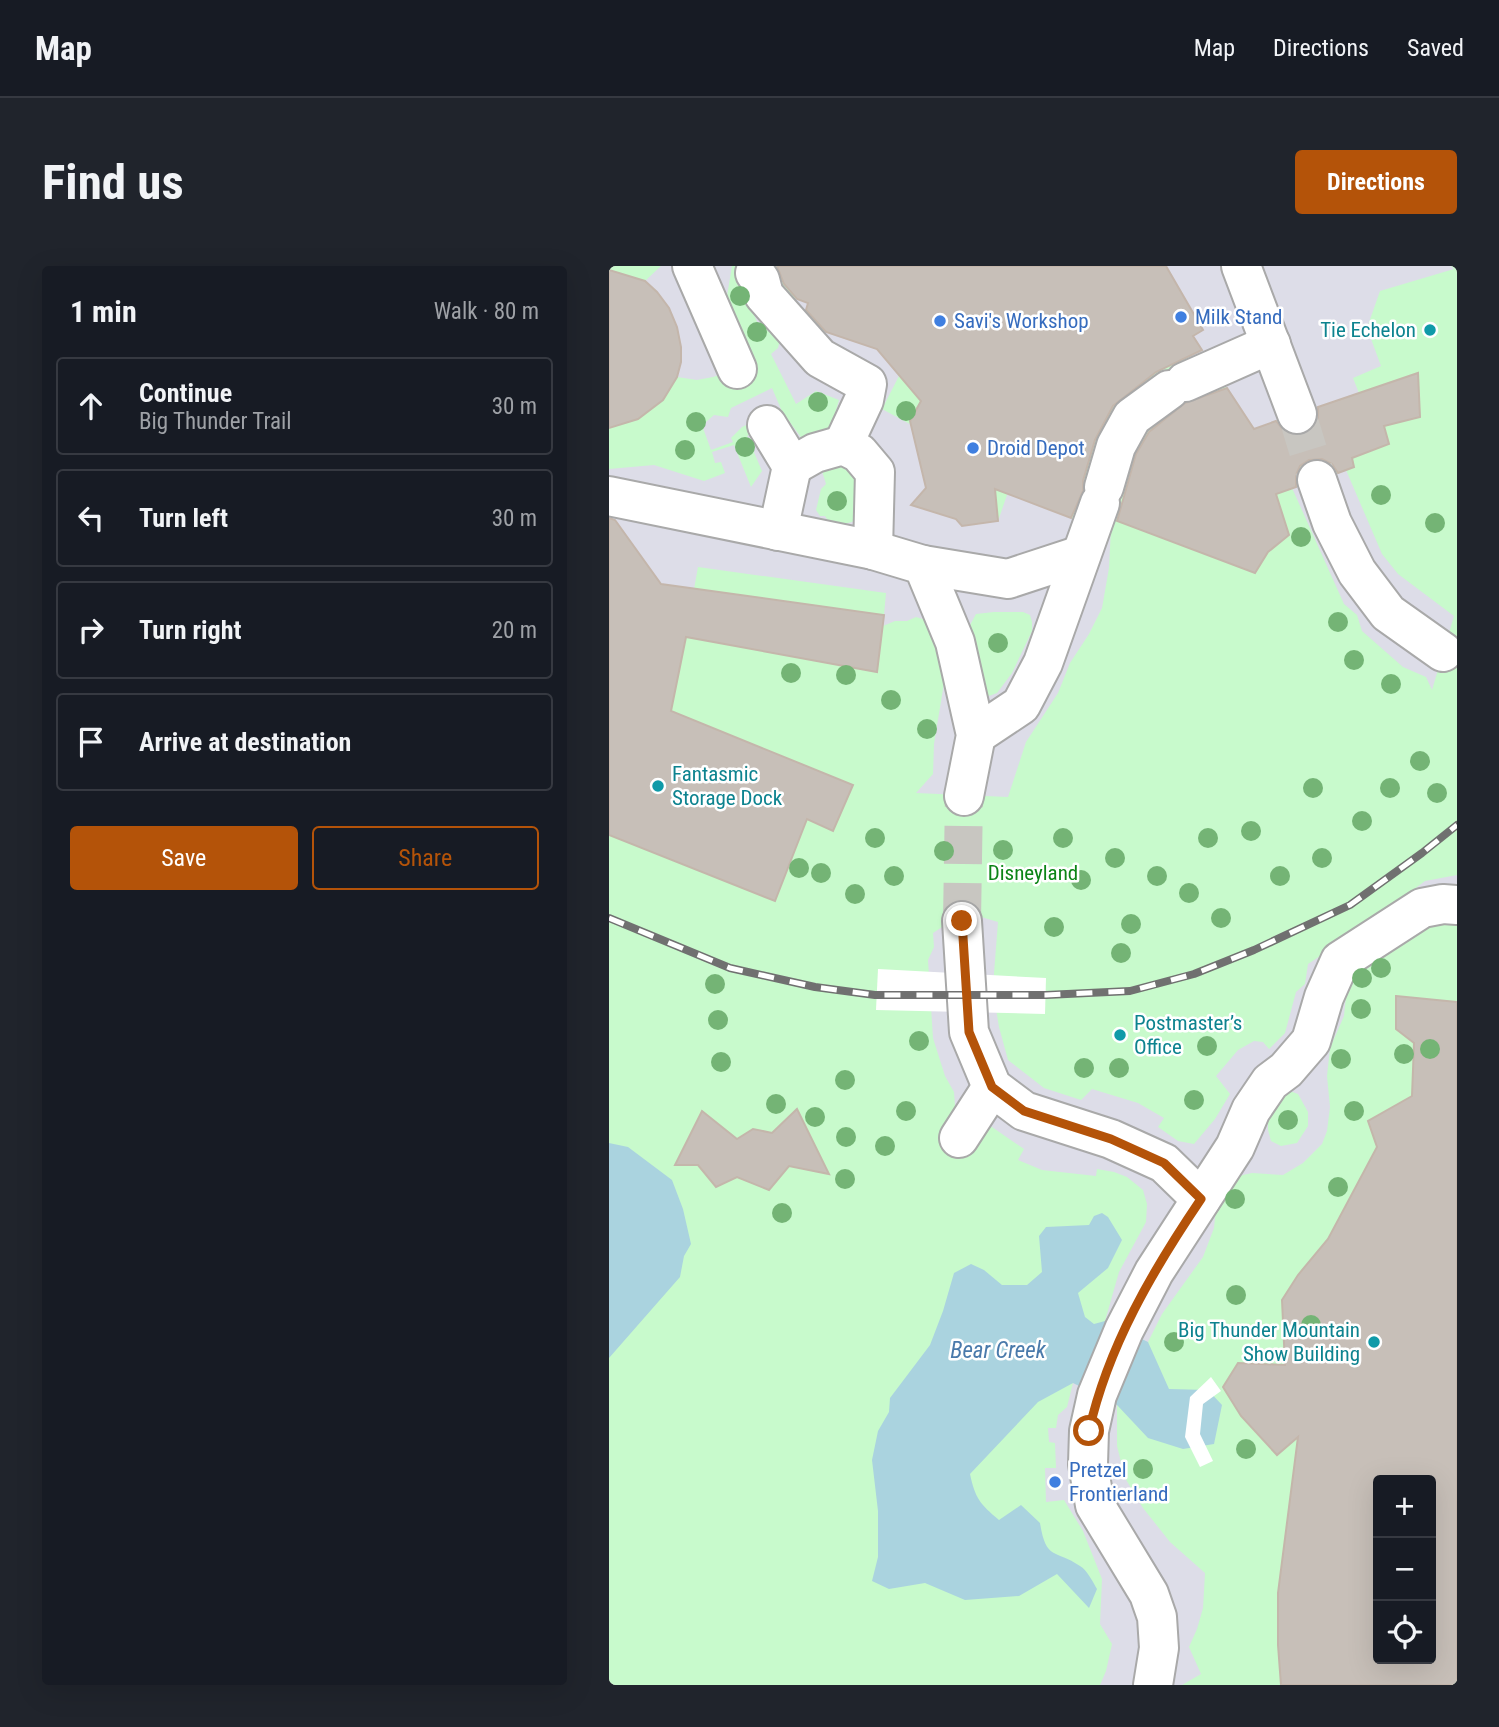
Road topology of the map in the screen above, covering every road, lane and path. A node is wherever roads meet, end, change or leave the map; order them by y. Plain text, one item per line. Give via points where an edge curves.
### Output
1 (1241, 266) edge
2 (716, 270) edge
3 (1271, 344) junction
4 (1297, 414) tunnel mouth
5 (842, 445) junction
6 (792, 466) junction
7 (1317, 480) tunnel mouth
8 (609, 496) edge
9 (778, 531) junction
10 (873, 550) junction
11 (1081, 555) junction
12 (923, 565) junction
13 (1443, 652) dead end
14 (976, 735) junction
15 (964, 796) tunnel mouth
16 (1457, 905) edge
17 (962, 921) tunnel mouth
18 (992, 1087) junction
19 (959, 1138) dead end
20 (1201, 1199) junction
21 (1153, 1685) edge

1 - 3 street
2 - 5 street via 760,280 764,295 820,358 867,384 865,400
2 - 6 street via 755,402
3 - 4 street
3 - 11 street via 1177,386 1132,417 1116,446
5 - 6 street
5 - 10 street via 859,453 875,472
6 - 9 street
7 - 13 street via 1357,572 1388,613
8 - 9 street
9 - 10 street
10 - 12 street
11 - 12 street via 1008,579
11 - 14 street via 1043,663 1021,705
12 - 14 street via 955,642
14 - 15 street
16 - 20 street via 1422,908 1340,961 1311,1041 1251,1110 1235,1147
17 - 18 street via 969,1032
18 - 19 street
18 - 20 street via 1024,1111 1111,1139 1164,1163
20 - 21 street via 1127,1324 1097,1395 1089,1431 1088,1464 1095,1505 1149,1594 1157,1617 1159,1648

